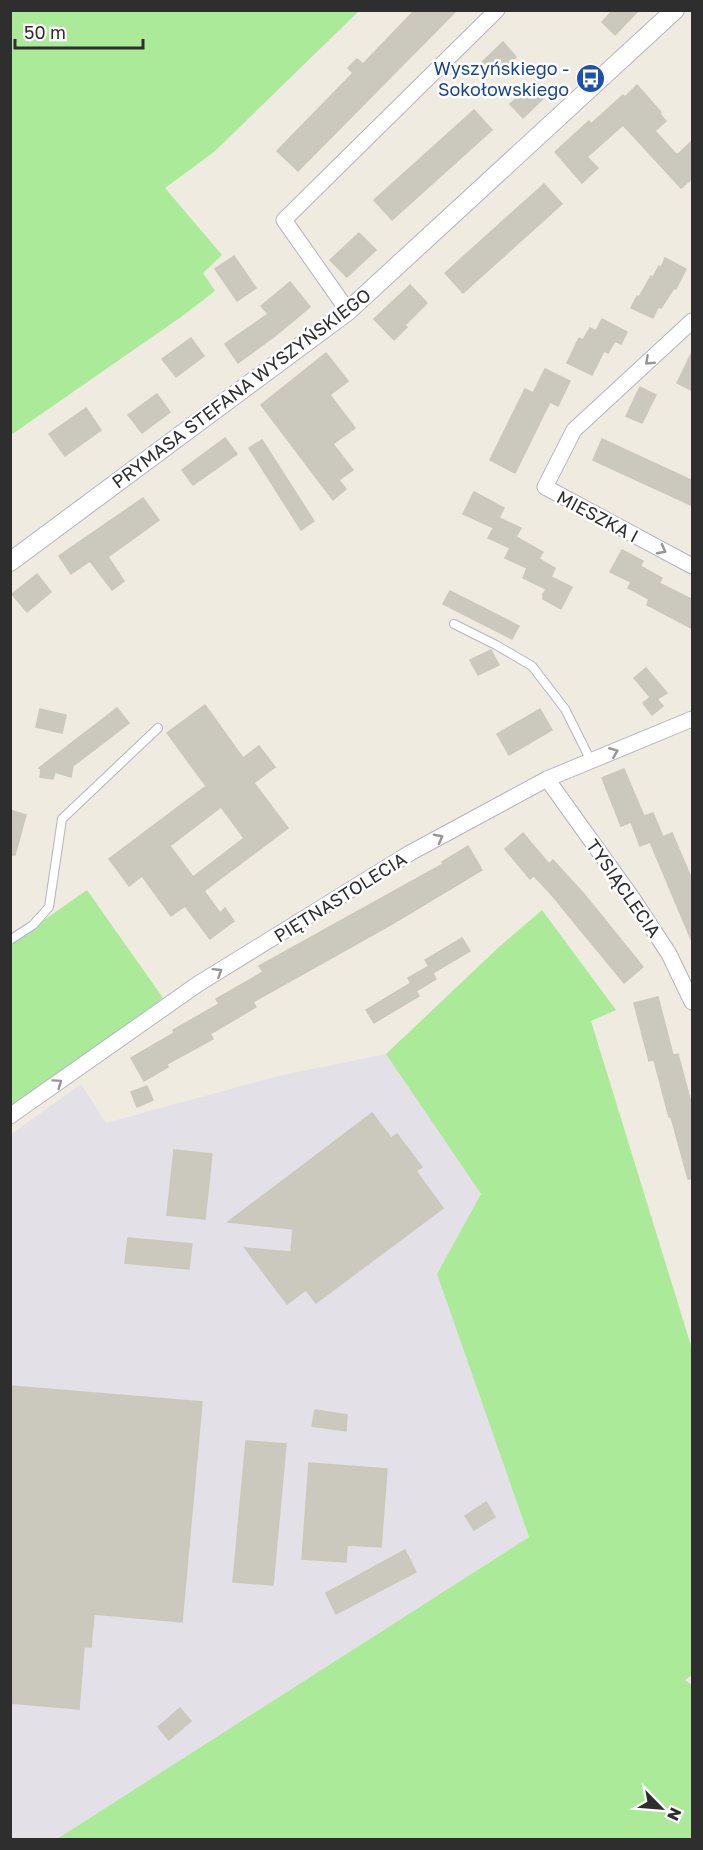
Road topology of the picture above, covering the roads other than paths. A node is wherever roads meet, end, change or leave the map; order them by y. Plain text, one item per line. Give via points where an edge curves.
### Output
1 (497, 10) edge
2 (675, 10) edge
3 (348, 311) junction
4 (693, 321) edge
5 (10, 562) edge
6 (693, 566) edge
7 (454, 624) dead end
8 (693, 719) edge
9 (158, 728) dead end
10 (591, 761) junction
11 (547, 780) junction
12 (10, 940) edge
13 (693, 1002) edge
14 (10, 1116) edge

1 - 3 street via 284,220
2 - 3 street, PRYMASA STEFANA WYSZYŃSKIEGO
3 - 5 street, PRYMASA STEFANA WYSZYŃSKIEGO
4 -> 6 street, MIESZKA I via 574,430 545,487
7 - 10 lane via 532,666 565,709
10 -> 8 street, PIĘTNASTOLECIA
9 - 12 lane via 62,819 49,907 33,925
10 - 11 street, PIĘTNASTOLECIA
11 - 13 street, TYSIĄCLECIA via 663,944
14 -> 11 street, PIĘTNASTOLECIA via 198,984 410,853

